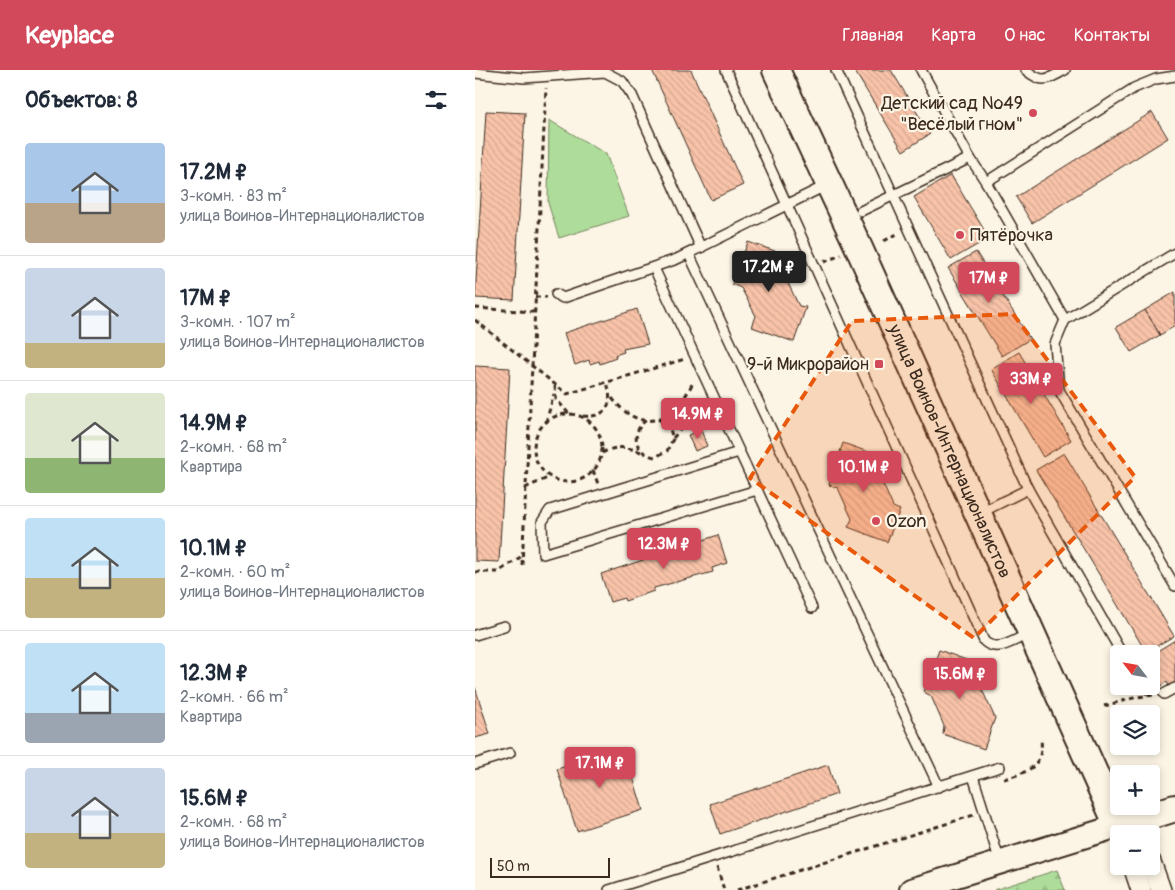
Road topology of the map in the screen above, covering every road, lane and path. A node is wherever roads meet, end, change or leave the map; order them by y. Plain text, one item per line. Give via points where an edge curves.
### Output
1 (726, 70) edge
2 (777, 70) edge
3 (795, 70) edge
4 (836, 70) edge
5 (921, 70) edge
6 (1025, 70) edge
7 (1065, 70) edge
8 (475, 73) edge
9 (1175, 76) edge
10 (546, 78) junction
11 (970, 158) junction
12 (837, 180) junction
13 (985, 182) junction
14 (894, 195) junction
15 (787, 205) junction
16 (853, 214) junction
17 (701, 248) junction
18 (849, 252) dead end
19 (1175, 253) edge
20 (689, 254) junction
21 (815, 266) junction
22 (654, 268) junction
23 (556, 294) dead end
24 (475, 308) edge
25 (534, 312) junction
26 (475, 320) edge
27 (1065, 320) junction
28 (694, 356) junction
29 (531, 366) junction
30 (700, 368) junction
31 (607, 383) junction
32 (555, 386) junction
33 (555, 392) junction
34 (612, 398) junction
35 (569, 414) junction
36 (722, 414) junction
37 (580, 416) junction
38 (657, 419) junction
39 (646, 420) junction
40 (545, 422) junction
41 (673, 439) junction
42 (642, 452) junction
43 (739, 452) junction
44 (601, 454) junction
45 (550, 477) junction
46 (525, 488) junction
47 (1028, 489) junction
48 (757, 490) junction
49 (990, 508) junction
50 (522, 556) junction
51 (522, 565) dead end
52 (475, 572) edge
53 (1175, 586) edge
54 (812, 608) dead end
55 (504, 626) dead end
56 (1032, 632) junction
57 (475, 635) edge
58 (1117, 645) edge
59 (1175, 688) edge
60 (1164, 694) joint
61 (1104, 706) dead end
62 (1041, 738) dead end
63 (510, 753) dead end
64 (475, 764) edge
65 (1111, 765) edge
66 (1000, 767) dead end
67 (973, 776) junction
68 (996, 782) dead end
69 (939, 786) junction
70 (1175, 808) edge
71 (984, 812) junction
72 (1129, 824) edge
73 (714, 857) junction
74 (1000, 862) junction
75 (1136, 875) edge
76 (1156, 875) edge
77 (609, 890) edge
78 (724, 890) edge
79 (737, 890) edge
80 (911, 890) edge
81 (1141, 890) edge
82 (1161, 890) edge

1 - 15 lane
2 - 12 main road, улица Воинов-Интернационалистов
3 - 12 main road, улица Воинов-Интернационалистов
4 - 14 lane
5 - 11 lane
6 - 7 lane via 1037,79 1045,80
8 - 10 lane
9 - 13 lane via 1156,79 1135,88
10 - 17 lane via 605,72 622,81 632,95
10 - 25 path
11 - 13 lane
11 - 14 lane
12 - 15 lane
12 - 16 main road, улица Воинов-Интернационалистов
13 - 27 lane
14 - 16 lane
14 - 47 lane
15 - 17 lane
15 - 21 lane
16 - 49 main road, улица Воинов-Интернационалистов
16 - 56 main road, улица Воинов-Интернационалистов
17 - 20 lane
18 - 21 path
19 - 27 lane
20 - 22 lane
20 - 69 lane
21 - 56 lane via 984,641 990,646 1001,646
22 - 23 lane via 563,298
22 - 28 lane
24 - 25 path
25 - 29 path
26 - 29 path
27 - 53 lane via 1055,344 1059,390
28 - 30 lane
28 - 31 path
29 - 32 path
29 - 46 path
30 - 36 lane
30 - 38 path via 683,402 674,412
31 - 32 path via 569,395
31 - 34 path
32 - 33 path
33 - 35 path via 559,405
33 - 40 path
34 - 37 path via 598,415
34 - 39 path via 625,412
35 - 37 path
35 - 40 path
36 - 41 path via 686,423
36 - 43 lane
37 - 44 path via 595,427
38 - 39 path
38 - 41 path via 669,426
39 - 42 path via 635,435 636,444
40 - 45 path via 539,430 534,451 542,470
41 - 42 path via 663,454 655,456
42 - 44 path via 617,447
43 - 48 lane
43 - 48 lane via 550,510 542,522 543,554
44 - 45 path via 593,470 578,480 568,482
45 - 46 path
46 - 50 path
47 - 49 lane
47 - 58 lane
48 - 54 lane
49 - 65 main road, улица Воинов-Интернационалистов
50 - 51 path
50 - 52 path via 498,572
55 - 57 lane
56 - 72 main road, улица Воинов-Интернационалистов
59 - 60 lane
60 - 61 path
62 - 68 path via 1041,755 1033,767
63 - 64 lane
66 - 67 lane
67 - 69 lane
67 - 71 lane
69 - 73 lane
70 - 72 main road
71 - 74 lane
71 - 79 path
72 - 74 street
73 - 77 lane
73 - 78 path
74 - 80 street
75 - 81 street
76 - 82 street

